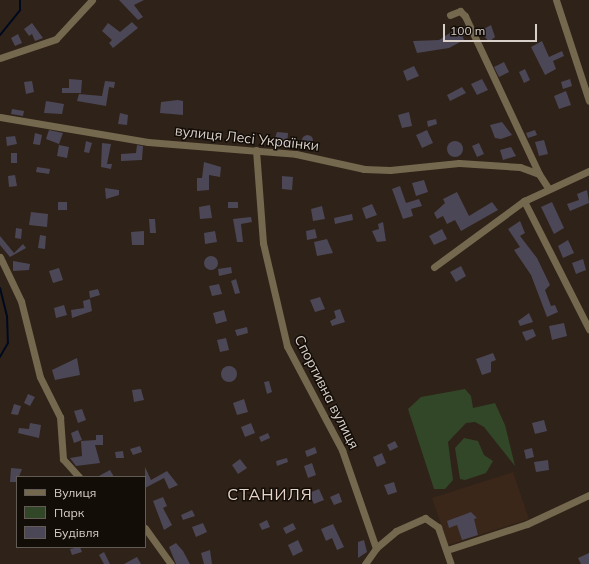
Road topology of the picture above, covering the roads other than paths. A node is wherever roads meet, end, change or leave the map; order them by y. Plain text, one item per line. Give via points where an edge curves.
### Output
1 (92, 0) edge
2 (556, 0) edge
3 (450, 15) dead end
4 (0, 58) edge
5 (589, 101) edge
6 (0, 117) edge
7 (256, 150) junction
8 (589, 171) edge
9 (539, 174) junction
10 (548, 188) junction
11 (524, 201) junction
12 (0, 257) edge
13 (434, 267) dead end
14 (589, 329) edge
15 (78, 476) edge
16 (589, 496) edge
17 (146, 529) edge
18 (376, 548) junction
19 (447, 550) junction
20 (171, 564) edge
21 (365, 564) edge
22 (451, 564) edge

1 - 4 street via 56,39
2 - 5 street
3 - 9 street via 460,12 465,16
6 - 7 street, вулиця Лесі Українки via 148,142
7 - 9 street, вулиця Лесі Українки via 376,170 459,164 520,167
7 - 18 street, Спортивна вулиця via 263,243 287,346 342,450
8 - 10 street
9 - 10 street
10 - 11 street
11 - 13 street
11 - 14 street
12 - 15 street via 21,301 40,377 60,417 63,459
16 - 19 street via 527,524
17 - 20 street
18 - 19 street via 408,522 425,518 438,527
18 - 21 street
19 - 22 street

